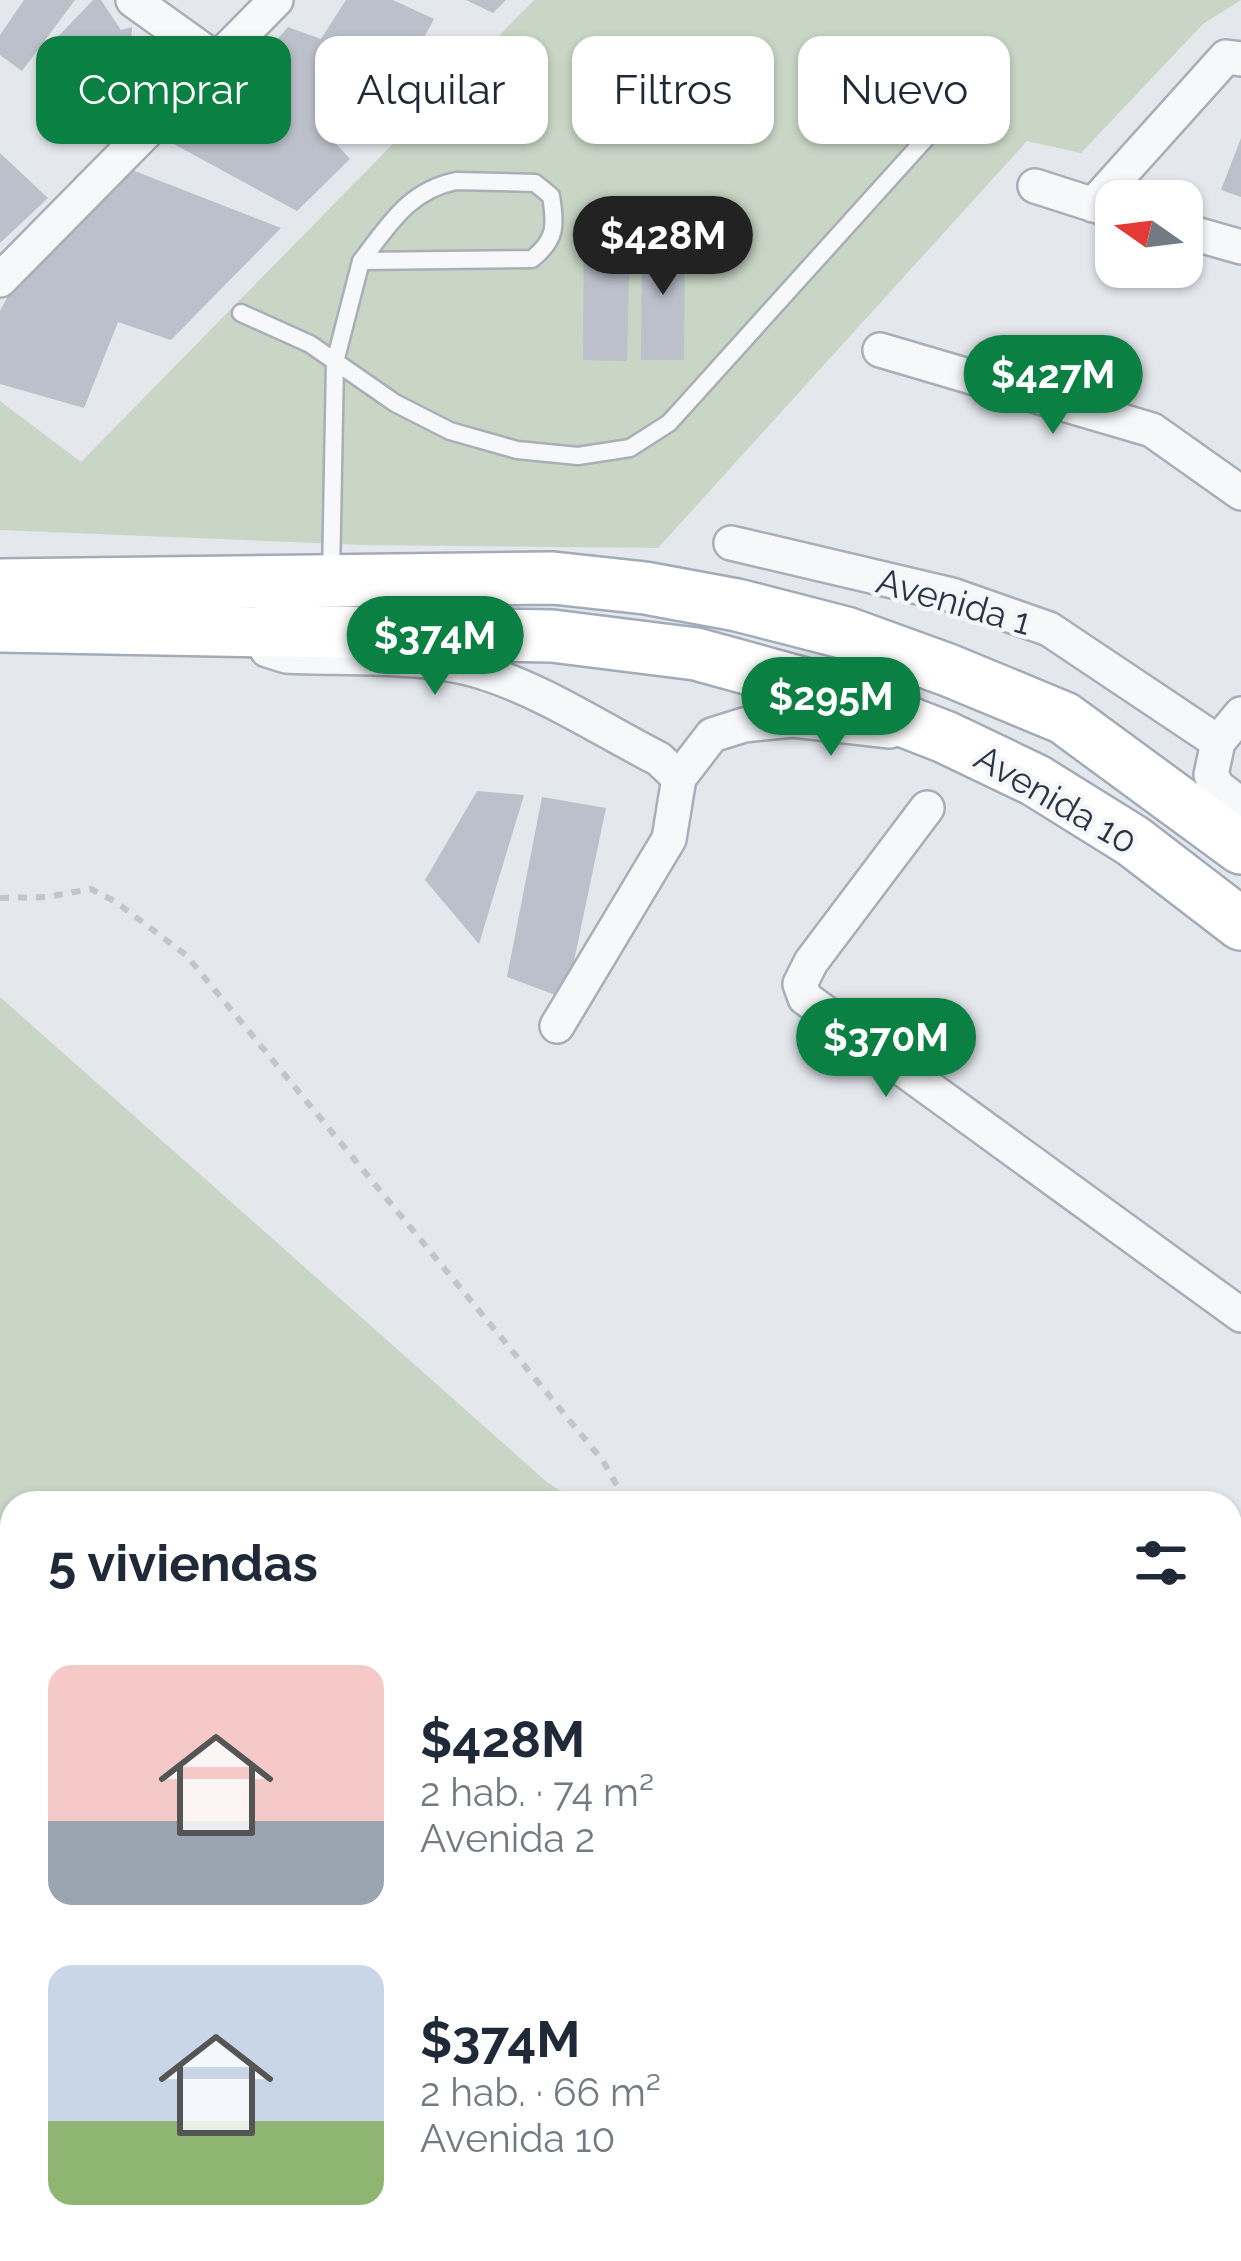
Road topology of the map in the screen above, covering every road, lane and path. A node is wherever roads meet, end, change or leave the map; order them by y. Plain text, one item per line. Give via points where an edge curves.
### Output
1 (133, 0) edge
2 (276, 0) edge
3 (183, 36) edge
4 (242, 36) edge
5 (1241, 59) edge
6 (135, 144) edge
7 (921, 144) edge
8 (1127, 180) edge
9 (1035, 186) dead end
10 (1095, 205) edge
11 (1203, 236) edge
12 (1241, 247) edge
13 (361, 261) junction
14 (0, 280) edge
15 (241, 314) dead end
16 (880, 350) dead end
17 (335, 362) junction
18 (1241, 494) edge
19 (731, 543) dead end
20 (331, 579) junction
21 (0, 585) edge
22 (0, 626) edge
23 (237, 628) junction
24 (1241, 715) edge
25 (945, 737) junction
26 (1218, 742) junction
27 (679, 778) junction
28 (1241, 805) edge
29 (927, 808) dead end
30 (1241, 848) edge
31 (1, 900) edge
32 (1241, 924) edge
33 (557, 1026) dead end
34 (1241, 1315) edge
35 (620, 1491) edge

1 - 3 street
2 - 4 street
5 - 8 street via 1226,57
6 - 14 street
7 - 17 lane via 669,423 630,448 578,456 450,431
9 - 10 street
11 - 12 street
13 - 13 lane via 532,259 548,247 551,196 535,183 429,187
13 - 17 lane
15 - 17 lane
16 - 18 street via 1152,430
17 - 20 lane
19 - 26 street, Avenida 1 via 952,595 1049,629
20 - 21 main road, Avenida 10
20 - 30 main road, Avenida 10 via 576,580 737,605 846,634 1064,718
22 - 23 main road, Avenida 10
23 - 25 main road, Avenida 10 via 551,636 696,654 819,688
23 - 27 street via 286,656 478,670 659,759
24 - 26 street
25 - 27 street via 793,720 744,725 712,735
25 - 32 main road, Avenida 10 via 1133,841
26 - 28 street via 1211,776
27 - 33 street via 669,839
29 - 34 street via 811,962 800,983 805,998
31 - 35 path via 91,889 187,955

